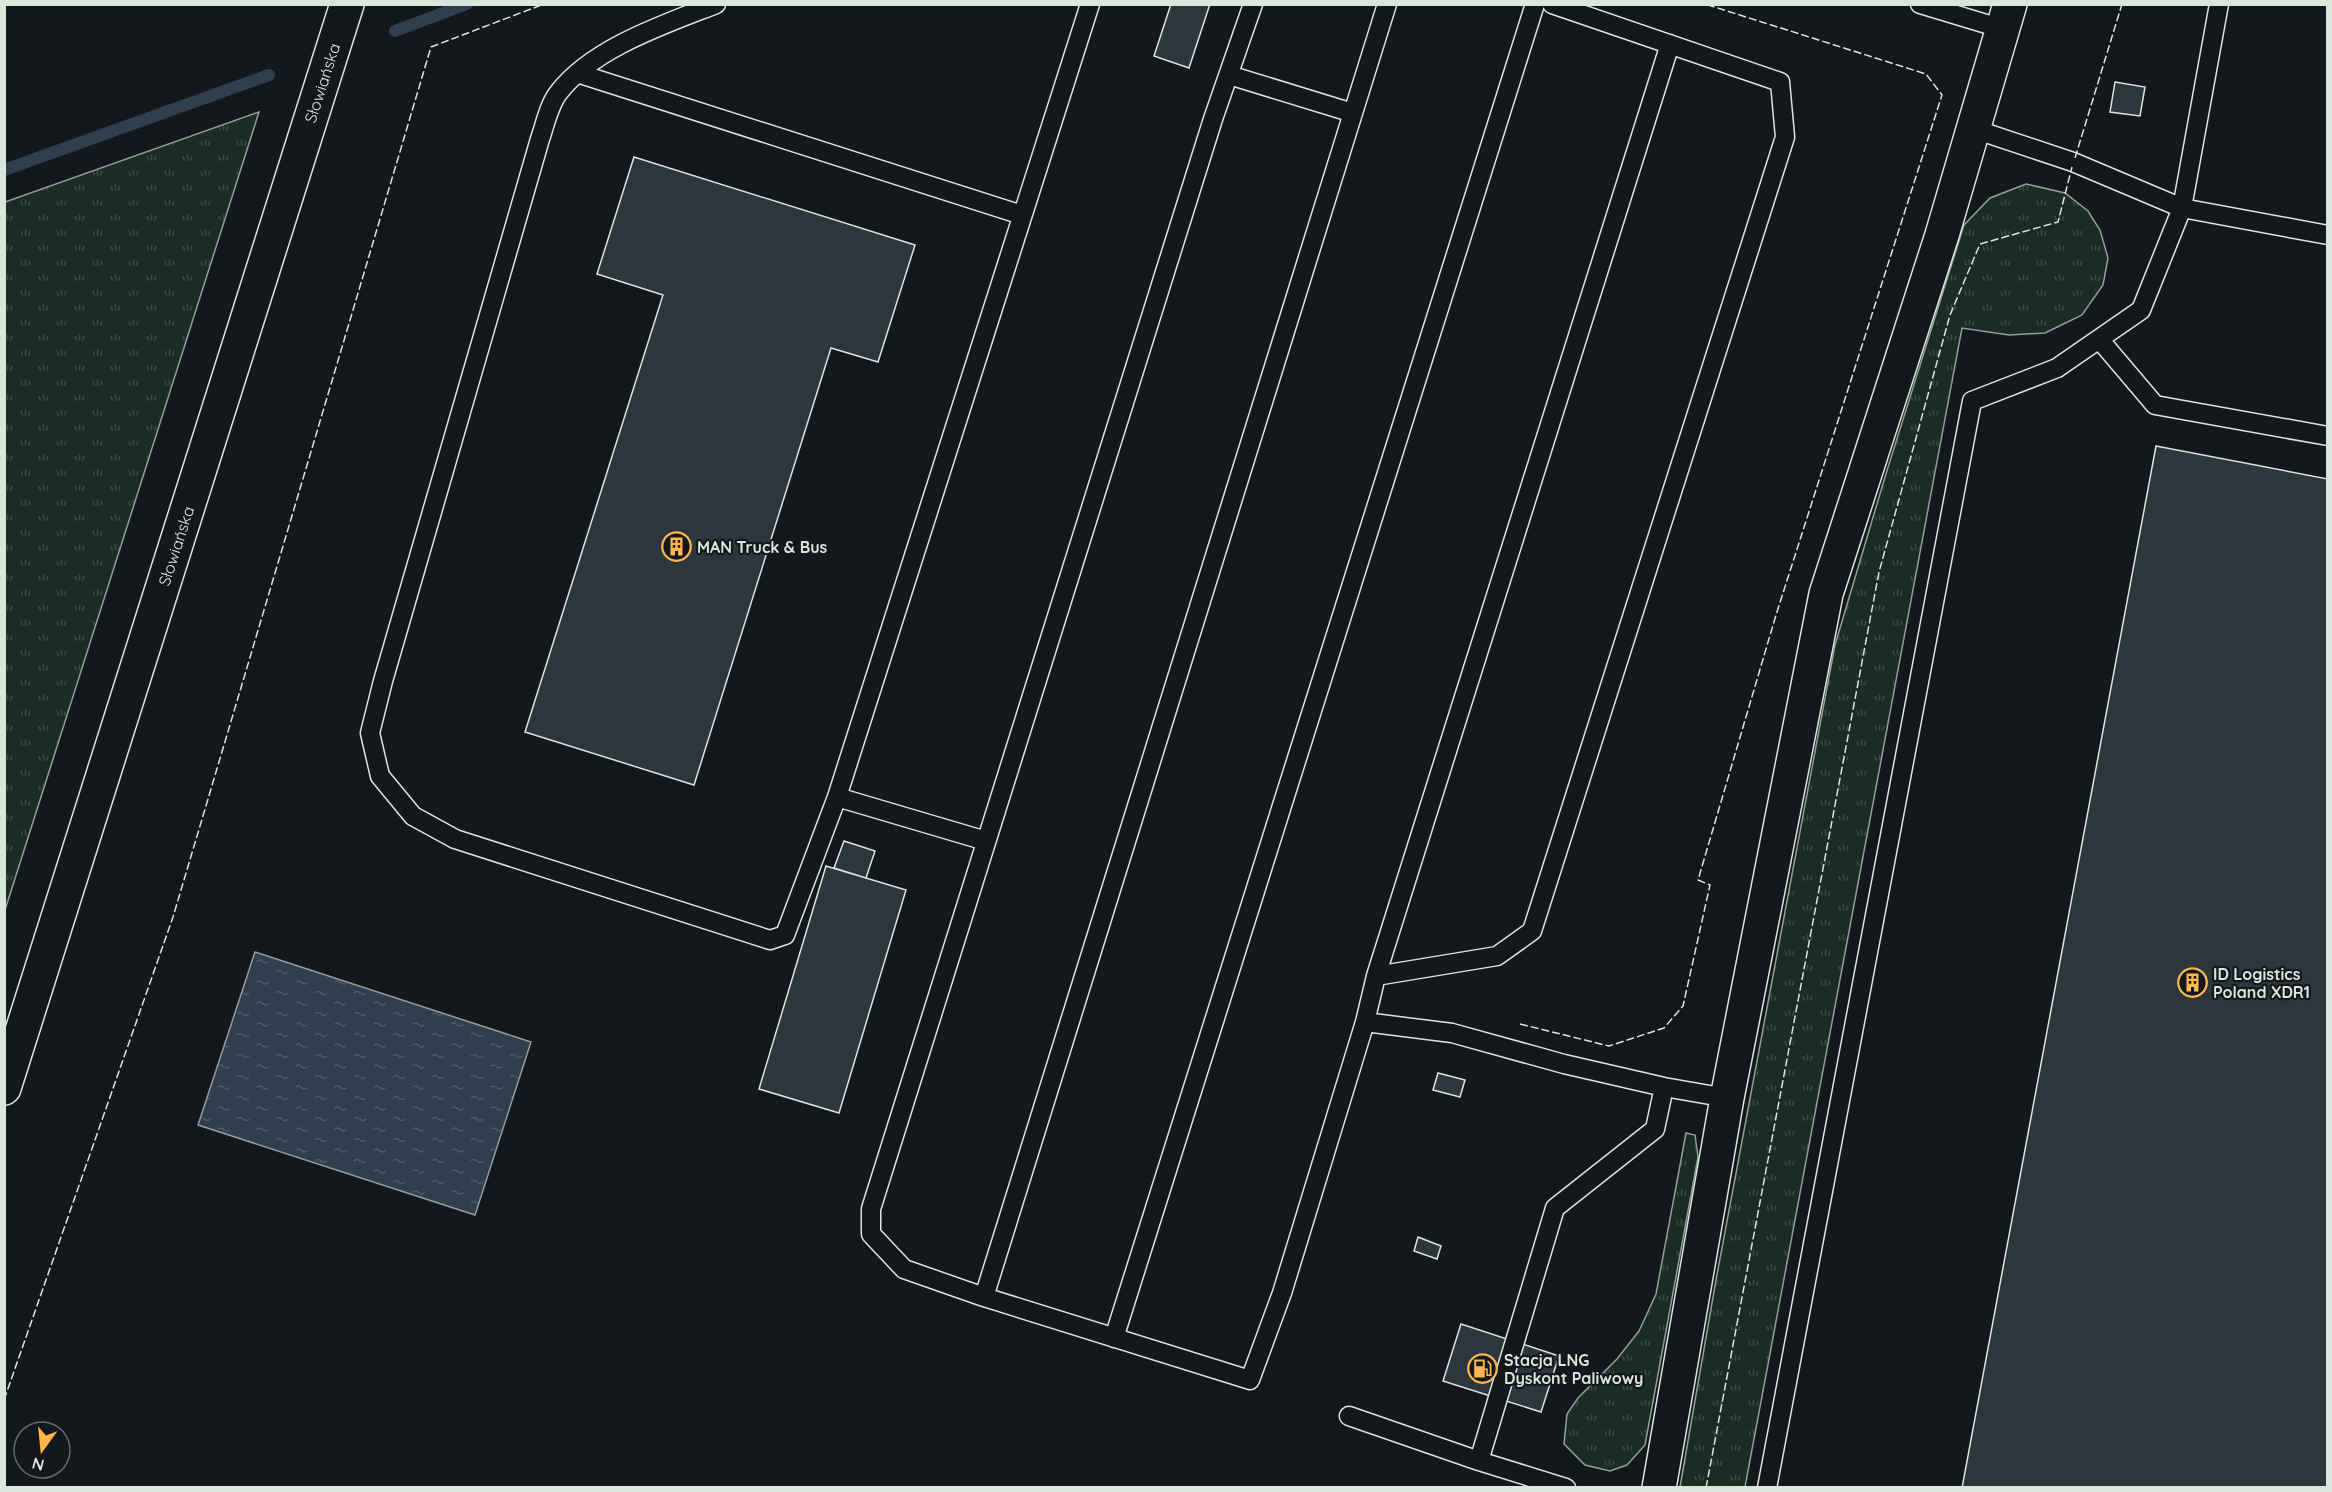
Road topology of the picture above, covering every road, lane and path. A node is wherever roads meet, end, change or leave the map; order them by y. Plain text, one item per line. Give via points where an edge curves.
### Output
1 (347, 4) edge
2 (717, 4) edge
3 (1090, 4) edge
4 (1253, 4) edge
5 (1387, 4) edge
6 (1535, 4) edge
7 (1552, 4) edge
8 (1920, 4) edge
9 (2219, 4) edge
10 (2007, 17) edge
11 (1670, 44) junction
12 (578, 73) junction
13 (1229, 75) junction
14 (1353, 112) junction
15 (1974, 129) junction
16 (2182, 208) junction
17 (1022, 215) junction
18 (2328, 235) edge
19 (2099, 339) junction
20 (2328, 436) edge
21 (837, 797) junction
22 (986, 842) junction
23 (1376, 976) junction
24 (1365, 1022) junction
25 (1664, 1087) junction
26 (4, 1088) edge
27 (1727, 1098) junction
28 (984, 1297) junction
29 (1114, 1338) junction
30 (1349, 1416) dead end
31 (1479, 1461) junction
32 (1566, 1488) edge
33 (1659, 1488) edge
34 (1767, 1488) edge

1 - 26 street, Słowiańska
2 - 12 lane via 656,27 587,63
3 - 17 lane
4 - 13 lane
5 - 14 lane
6 - 29 lane
7 - 11 lane
8 - 10 lane
9 - 16 lane
10 - 15 street
11 - 23 lane
11 - 23 lane via 1780,82 1785,137 1532,931 1497,956
12 - 17 lane
12 - 21 lane via 558,93 540,140 382,681 370,733 380,776 412,816 455,840 770,940 785,935
13 - 14 lane
13 - 22 lane
14 - 28 lane
15 - 16 lane via 2073,162
15 - 27 street via 1826,594
16 - 18 lane
16 - 19 lane via 2141,310
17 - 21 lane
19 - 20 lane via 2155,405
19 - 34 lane via 2057,368 1972,401
21 - 22 lane
22 - 28 lane via 871,1209 871,1234 904,1269
23 - 24 lane
24 - 25 lane via 1452,1033
24 - 29 lane via 1282,1293 1250,1380
25 - 27 lane
25 - 31 lane via 1655,1129 1555,1208
27 - 33 street
28 - 29 lane
30 - 31 lane
31 - 32 lane

